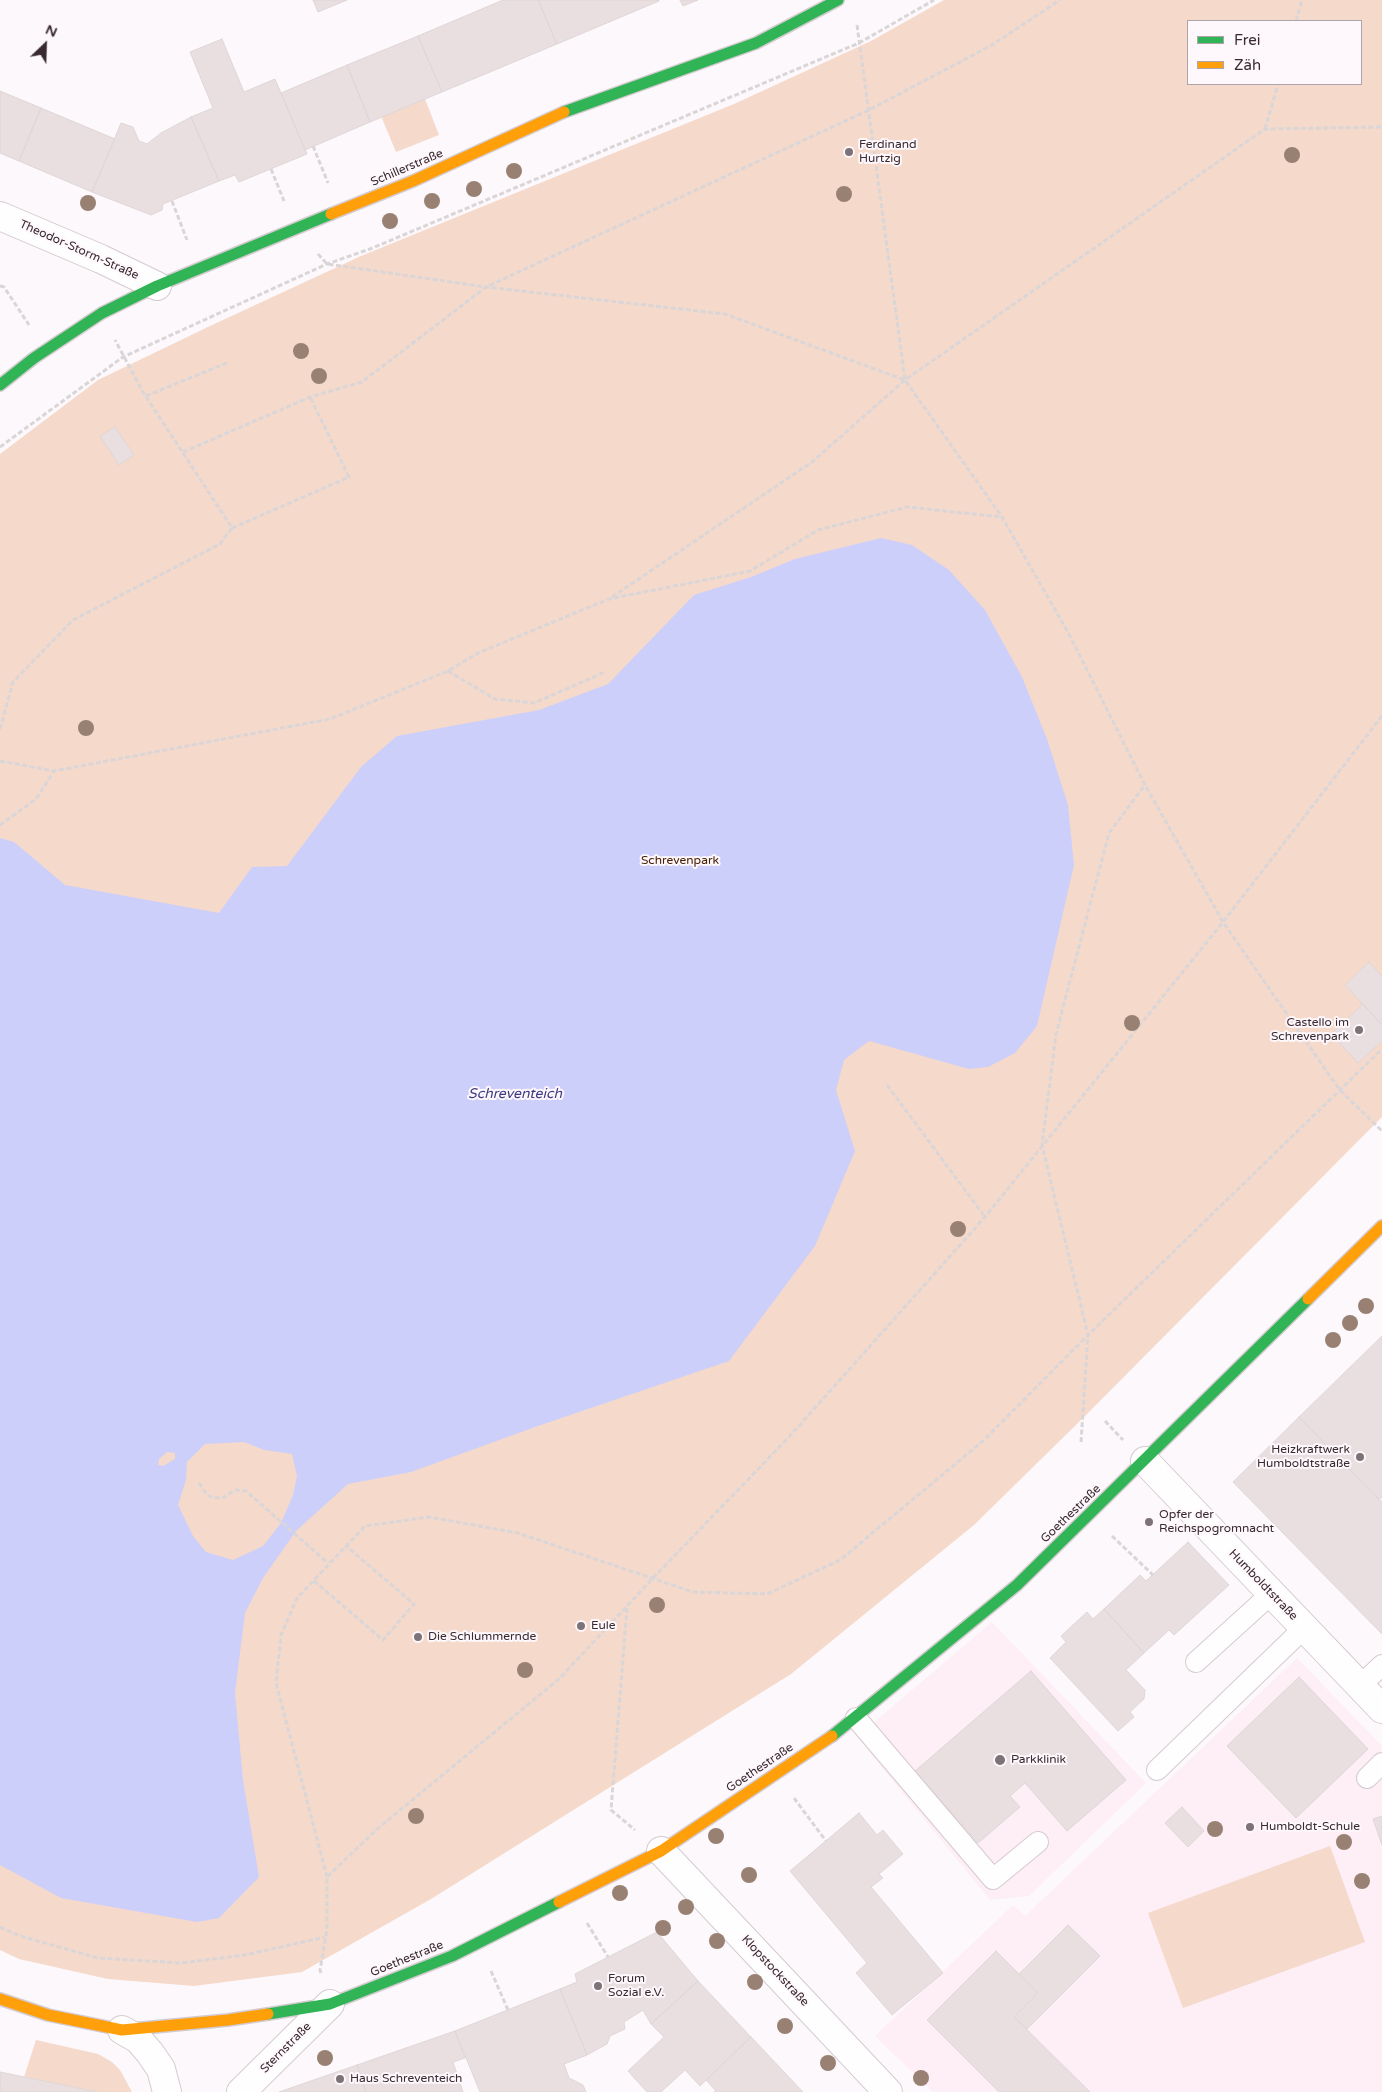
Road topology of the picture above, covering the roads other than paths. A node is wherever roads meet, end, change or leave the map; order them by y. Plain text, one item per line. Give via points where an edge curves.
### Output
1 (838, 0) edge
2 (0, 216) edge
3 (157, 286) junction
4 (0, 384) edge
5 (1382, 1226) edge
6 (1145, 1461) junction
7 (1271, 1594) junction
8 (1304, 1628) junction
9 (1196, 1662) dead end
10 (1382, 1665) edge
11 (1360, 1686) junction
12 (1382, 1709) edge
13 (856, 1718) junction
14 (1382, 1763) edge
15 (1157, 1770) dead end
16 (1367, 1778) dead end
17 (1038, 1842) dead end
18 (661, 1851) junction
19 (0, 1999) edge
20 (333, 2003) junction
21 (122, 2030) junction
22 (167, 2092) edge
23 (241, 2092) edge
24 (888, 2092) edge

1 - 3 street, Schillerstraße via 756,43 559,114 413,181
2 - 3 street, Theodor-Storm-Straße via 101,258
3 - 4 street, Schillerstraße via 102,313
5 - 6 street, Goethestraße
6 - 7 street, Humboldtstraße
6 - 13 street, Goethestraße via 1017,1585
7 - 8 street, Humboldtstraße
7 - 9 lane
8 - 11 street, Humboldtstraße
8 - 15 lane
10 - 11 lane
11 - 12 street, Humboldtstraße
13 - 17 lane via 993,1879
13 - 18 street, Goethestraße
14 - 16 lane
18 - 20 street, Goethestraße via 452,1956
18 - 24 street, Klopstockstraße
19 - 21 street, Goethestraße via 48,2015
20 - 21 street, Goethestraße via 228,2020
20 - 23 street, Sternstraße
21 - 22 street via 138,2039 150,2053 161,2069

